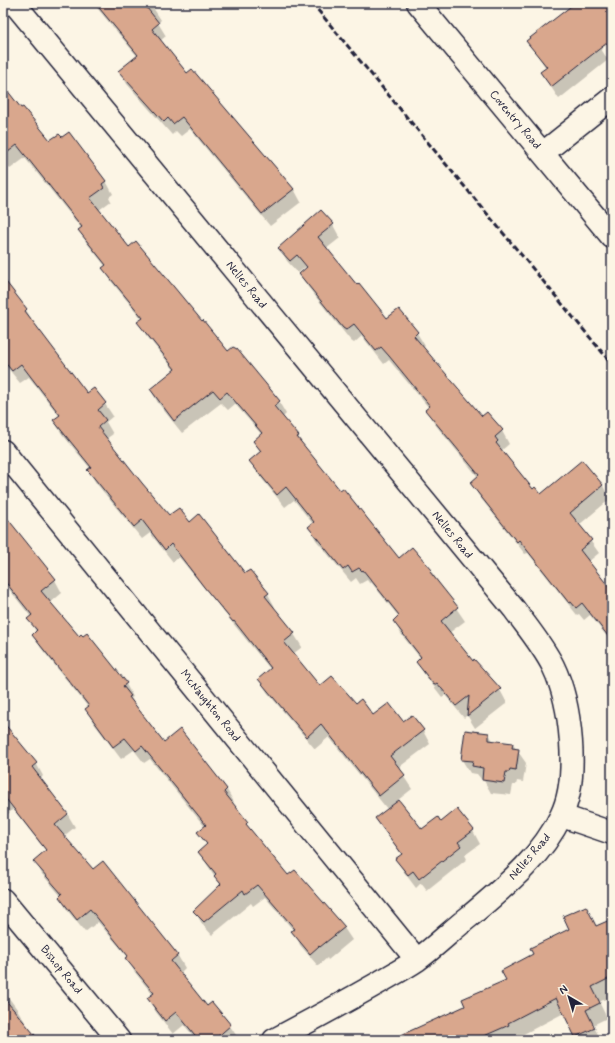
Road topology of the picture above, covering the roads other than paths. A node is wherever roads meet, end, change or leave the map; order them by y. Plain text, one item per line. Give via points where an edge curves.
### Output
1 (14, 3) edge
2 (418, 3) edge
3 (612, 98) edge
4 (543, 153) junction
5 (612, 237) edge
6 (3, 451) edge
7 (562, 816) junction
8 (612, 833) edge
9 (3, 900) edge
10 (417, 960) junction
11 (119, 1040) edge
12 (274, 1040) edge

1 - 7 street, Nelles Road via 534,636 553,666 563,691 570,730 570,791
2 - 4 street, Coventry Road
3 - 4 street
4 - 5 street, Coventry Road
6 - 10 street, McNaughton Road
7 - 8 street
7 - 10 street, Nelles Road via 546,842 525,867
9 - 11 street, Bishop Road
10 - 12 street, Nelles Road

